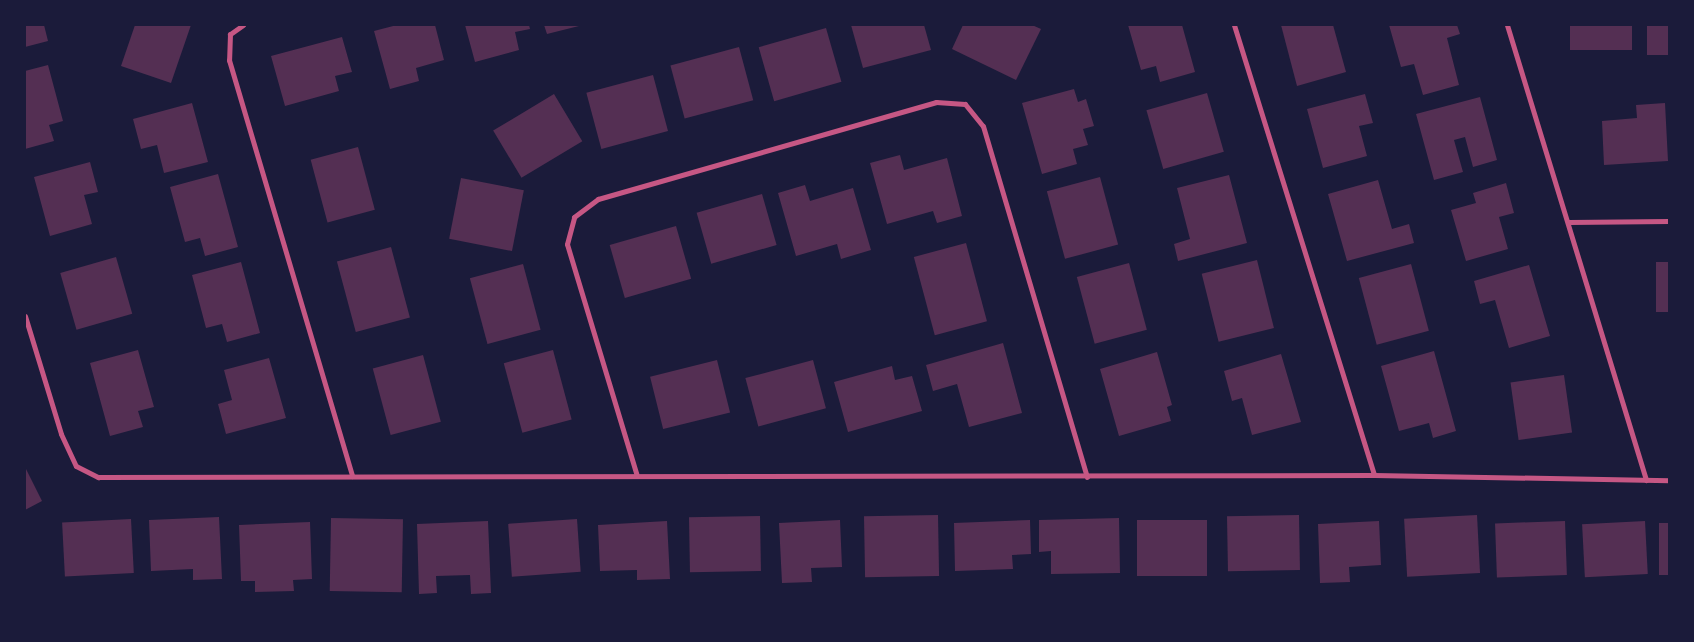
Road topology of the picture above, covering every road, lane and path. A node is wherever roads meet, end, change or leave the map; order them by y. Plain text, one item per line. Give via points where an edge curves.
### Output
1 (243, 25) edge
2 (1234, 25) edge
3 (1507, 25) edge
4 (1669, 221) edge
5 (1569, 222) junction
6 (25, 316) edge
7 (1374, 475) junction
8 (352, 476) junction
9 (637, 476) junction
10 (1087, 478) junction
11 (1646, 480) junction
12 (1669, 480) edge

1 - 8 street via 230,34 229,60
2 - 7 street
3 - 5 street
4 - 5 street
5 - 11 street
6 - 8 street via 61,434 76,466 98,477
7 - 10 street
7 - 11 street
8 - 9 street
9 - 10 street
9 - 10 street via 567,244 574,217 598,200 936,102 965,104 983,126
11 - 12 street

